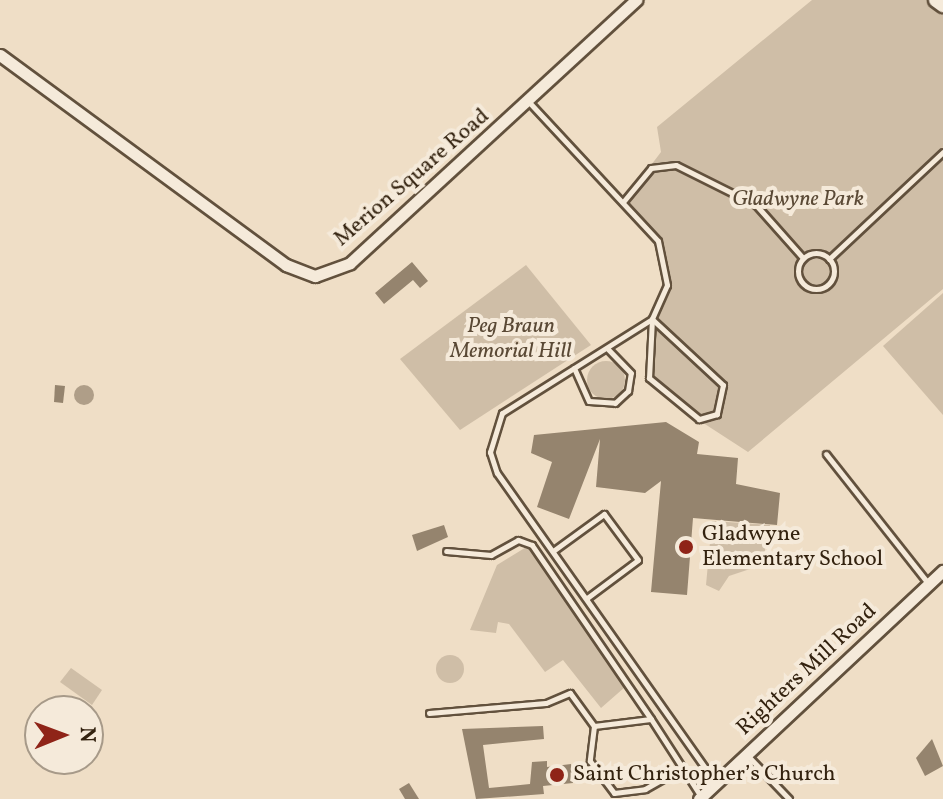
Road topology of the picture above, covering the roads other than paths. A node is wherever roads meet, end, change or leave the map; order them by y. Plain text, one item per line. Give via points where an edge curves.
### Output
1 (636, 0) edge
2 (936, 0) edge
3 (943, 5) edge
4 (0, 55) edge
5 (527, 100) junction
6 (943, 152) edge
7 (623, 202) junction
8 (803, 258) junction
9 (829, 259) junction
10 (652, 319) junction
11 (608, 349) junction
12 (574, 368) junction
13 (826, 454) dead end
14 (446, 551) dead end
15 (553, 551) junction
16 (943, 571) edge
17 (929, 584) junction
18 (587, 598) junction
19 (429, 713) dead end
20 (651, 719) junction
21 (594, 726) junction
22 (747, 754) junction
23 (682, 768) junction
24 (716, 783) junction
25 (700, 798) edge
26 (789, 799) edge

1 - 5 street, Merion Square Road
2 - 3 street
4 - 5 street, Merion Square Road via 286,265 315,276 350,263
5 - 7 lane
6 - 9 lane
7 - 8 lane via 651,168 676,165 756,205
7 - 10 lane via 665,258 667,285
8 - 9 lane
8 - 9 lane via 799,277 814,289 833,277
10 - 10 lane via 723,385 717,414 699,419 649,378
10 - 11 lane
11 - 12 lane
11 - 12 lane via 631,373 628,391 615,403 589,401
12 - 15 lane via 502,413 492,428 497,473
13 - 17 lane
14 - 20 lane via 491,555 518,540 532,545
15 - 18 lane
15 - 18 lane via 604,514 638,560
16 - 17 street, Righters Mill Road
17 - 22 street, Righters Mill Road
18 - 24 lane
19 - 21 lane via 546,703 570,693
20 - 21 lane
20 - 23 lane
21 - 23 lane via 592,766 614,793 645,789
22 - 24 street, Righters Mill Road
22 - 26 lane
23 - 25 lane
24 - 25 street, Righters Mill Road

